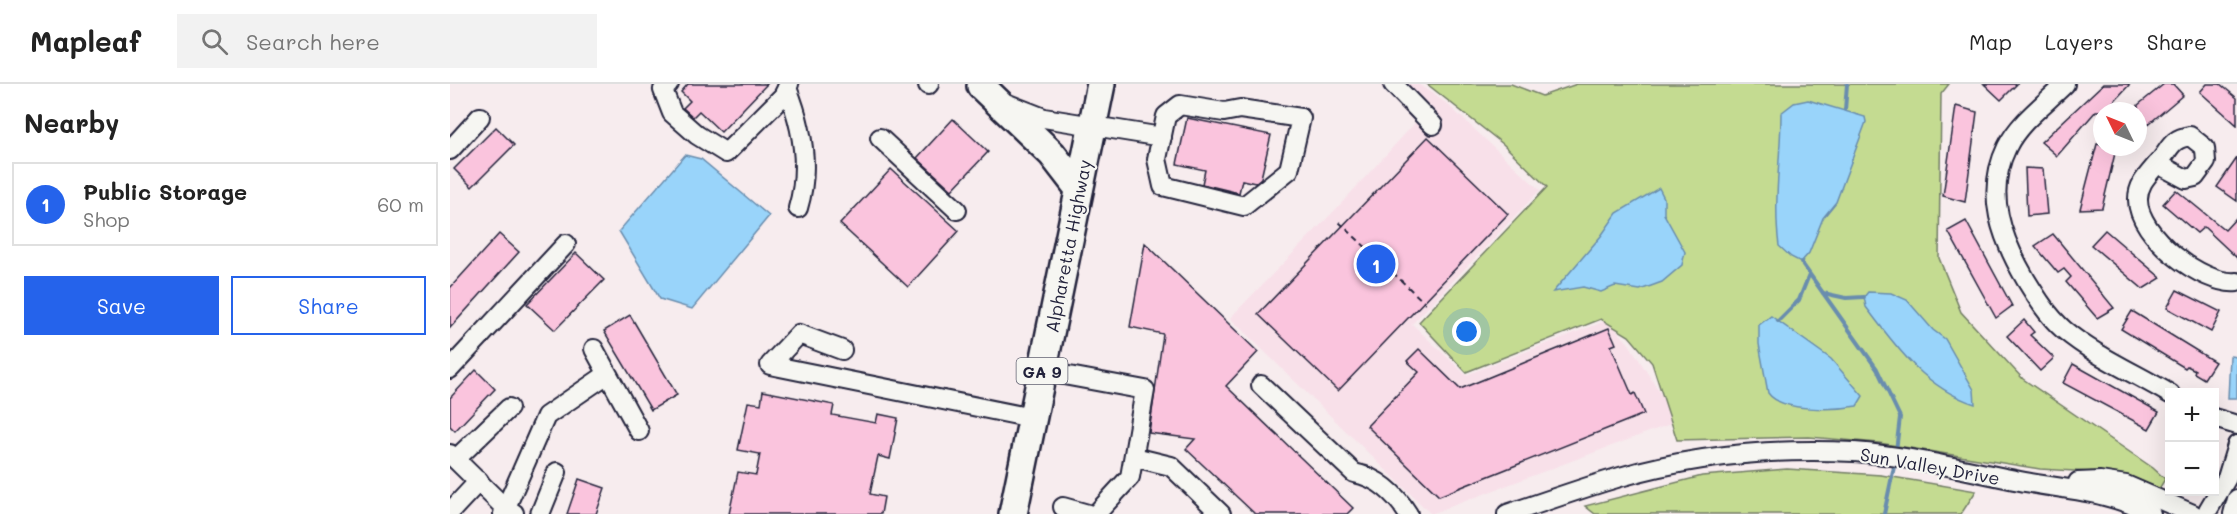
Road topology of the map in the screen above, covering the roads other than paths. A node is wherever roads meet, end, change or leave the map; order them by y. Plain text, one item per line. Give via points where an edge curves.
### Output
1 (669, 84) edge
2 (1101, 84) edge
3 (1393, 84) edge
4 (2065, 84) edge
5 (980, 85) edge
6 (788, 86) edge
7 (480, 117) dead end
8 (1433, 124) dead end
9 (1092, 127) junction
10 (1162, 137) junction
11 (880, 138) dead end
12 (450, 150) edge
13 (2158, 164) dead end
14 (1079, 189) junction
15 (798, 208) dead end
16 (957, 210) dead end
17 (566, 244) dead end
18 (2237, 282) edge
19 (594, 349) dead end
20 (842, 350) dead end
21 (450, 369) edge
22 (1042, 371) junction
23 (606, 375) junction
24 (1261, 385) dead end
25 (2165, 392) edge
26 (509, 408) dead end
27 (1032, 418) junction
28 (2219, 419) edge
29 (2237, 424) edge
30 (639, 431) dead end
31 (2237, 446) edge
32 (454, 456) edge
33 (1134, 457) junction
34 (557, 472) dead end
35 (479, 481) junction
36 (2036, 484) junction
37 (2237, 499) edge
38 (1063, 507) dead end
39 (1400, 511) edge
40 (450, 512) edge
41 (508, 512) edge
42 (2204, 513) edge
43 (540, 514) edge
44 (1013, 514) edge
45 (1088, 514) edge
46 (1096, 514) edge
47 (1221, 514) edge
48 (1507, 514) edge
49 (2151, 514) edge
50 (2234, 514) edge

1 - 6 street via 663,90 672,113 726,153 783,96
2 - 9 highway, Alpharetta Highway / GA 9
3 - 8 street
4 - 25 street via 2022,125 2007,147 1996,191 2001,233 2029,286 2054,321
5 - 9 street via 1022,111
5 - 14 highway via 1052,154
6 - 15 street via 804,153
7 - 12 street
9 - 10 street
9 - 14 highway, Alpharetta Highway / GA 9
10 - 10 street via 1157,159 1163,186 1244,206 1289,170 1301,118 1180,105 1166,116
11 - 16 street
13 - 18 street via 2144,178 2137,198 2147,227 2194,272
14 - 22 highway, Alpharetta Highway / GA 9
17 - 21 street
19 - 23 street
20 - 27 street via 799,334 770,365
22 - 27 highway, Alpharetta Highway / GA 9
22 - 33 street via 1145,390
23 - 30 street
23 - 41 street via 546,416
24 - 39 street via 1354,473 1371,476
26 - 32 street
27 - 44 highway, Alpharetta Highway / GA 9
28 - 29 street
31 - 42 street via 2227,478
32 - 35 street
33 - 46 street via 1130,477
33 - 47 street via 1171,466
34 - 43 street
35 - 40 street
35 - 41 street
36 - 42 street, Sun Valley Drive via 2100,481 2126,485
36 - 48 street, Sun Valley Drive via 1883,455 1776,453 1695,461 1621,477
36 - 49 street, Sun Valley Drive via 2098,493
37 - 50 street
38 - 45 street

